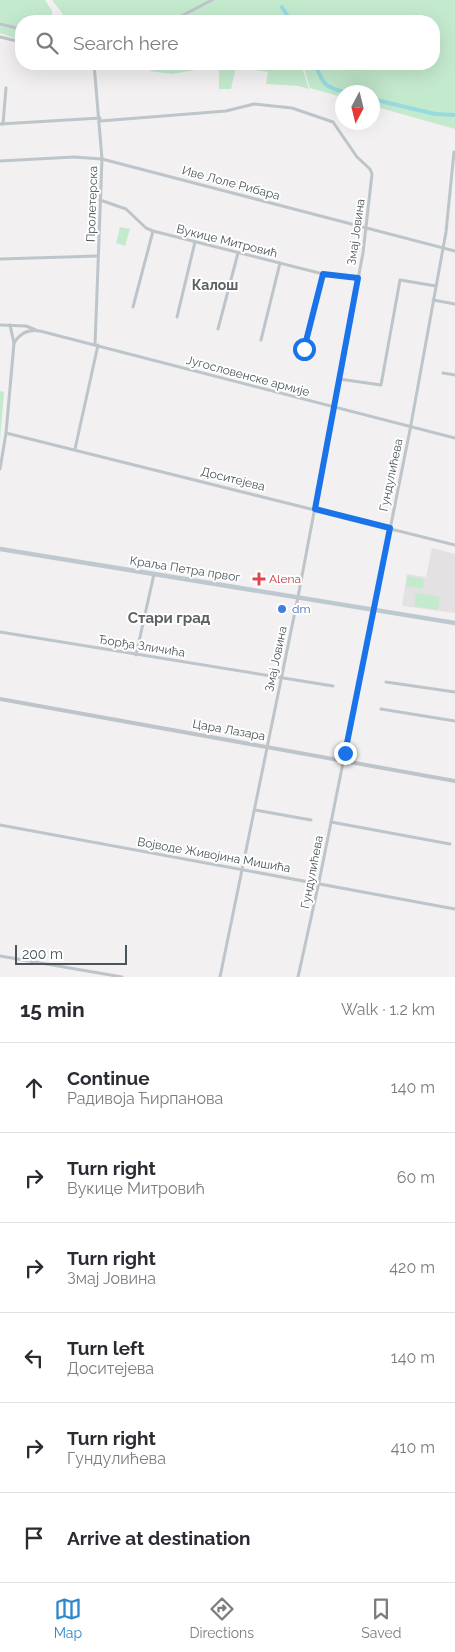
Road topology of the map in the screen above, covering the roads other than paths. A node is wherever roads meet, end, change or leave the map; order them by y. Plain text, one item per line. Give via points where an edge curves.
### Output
1 (212, 0) edge
2 (183, 15) edge
3 (0, 24) edge
4 (15, 28) edge
5 (0, 37) edge
6 (15, 41) edge
7 (94, 70) edge
8 (6, 88) dead end
9 (100, 120) junction
10 (2, 124) edge
11 (454, 152) edge
12 (102, 159) junction
13 (0, 161) edge
14 (100, 200) junction
15 (367, 228) junction
16 (153, 231) junction
17 (195, 242) junction
18 (442, 248) junction
19 (455, 251) edge
20 (238, 253) junction
21 (98, 256) junction
22 (0, 259) edge
23 (280, 264) junction
24 (323, 274) junction
25 (358, 278) junction
26 (436, 286) junction
27 (433, 300) junction
28 (455, 304) edge
29 (133, 307) dead end
30 (177, 317) dead end
31 (0, 325) edge
32 (10, 325) junction
33 (36, 330) junction
34 (218, 330) dead end
35 (261, 340) dead end
36 (14, 343) junction
37 (96, 345) junction
38 (304, 349) dead end
39 (443, 373) dead end
40 (455, 375) edge
41 (339, 379) junction
42 (333, 407) junction
43 (410, 426) junction
44 (6, 433) junction
45 (455, 438) edge
46 (75, 449) junction
47 (0, 469) edge
48 (315, 509) junction
49 (390, 528) junction
50 (455, 545) edge
51 (0, 549) edge
52 (154, 574) junction
53 (298, 597) junction
54 (373, 610) junction
55 (455, 623) edge
56 (0, 632) edge
57 (136, 654) junction
58 (281, 677) junction
59 (386, 682) dead end
60 (333, 686) dead end
61 (455, 692) edge
62 (0, 699) edge
63 (381, 710) dead end
64 (455, 721) edge
65 (267, 746) junction
66 (344, 759) junction
67 (455, 781) edge
68 (255, 810) junction
69 (311, 820) dead end
70 (330, 822) junction
71 (0, 825) edge
72 (450, 844) dead end
73 (244, 869) junction
74 (319, 882) junction
75 (455, 909) edge
76 (0, 956) edge
77 (122, 977) edge
78 (220, 977) edge
79 (298, 977) edge

1 - 2 street
3 - 4 street
5 - 6 street
7 - 9 street, Пролетерска
8 - 10 street
9 - 10 street
9 - 12 street, Пролетерска
9 - 15 street, Змај Јовина via 226,111 259,104 292,108 331,121 357,157 371,170
11 - 18 street, Гундулићева
12 - 13 street, Иве Лоле Рибара
12 - 14 street, Пролетерска
12 - 15 street, Иве Лоле Рибара
14 - 16 street, Вукице Митровић via 126,209
14 - 21 street, Пролетерска
15 - 18 street, Иве Лоле Рибара
15 - 25 street, Змај Јовина
16 - 17 street, Вукице Митровић
16 - 29 street
17 - 20 street, Вукице Митровић
17 - 30 street
18 - 19 street, Иве Лоле Рибара
18 - 26 street, Гундулићева
20 - 23 street, Вукице Митровић
20 - 34 street
21 - 22 street
21 - 37 street, Пролетерска
23 - 24 street, Вукице Митровић
23 - 35 street
24 - 25 street, Вукице Митровић
24 - 38 street
25 - 41 street, Змај Јовина
26 - 27 street, Гундулићева
26 - 41 street via 400,280 381,385
27 - 28 street
27 - 43 street, Гундулићева
31 - 32 street, Југословенске армије
32 - 33 street, Југословенске армије
32 - 36 street
33 - 36 street via 24,333
33 - 37 street, Југословенске армије
36 - 44 street
37 - 42 street, Југословенске армије
37 - 46 street, Пролетерска
39 - 40 street
41 - 42 street, Змај Јовина
42 - 43 street, Југословенске армије
42 - 48 street, Змај Јовина
43 - 45 street, Југословенске армије
43 - 49 street, Гундулићева
44 - 46 street, Доситејева
44 - 47 street
46 - 48 street, Доситејева
48 - 49 street, Доситејева
48 - 53 street, Змај Јовина
49 - 50 street, Доситејева
49 - 54 street, Гундулићева
51 - 52 main road, Краља Петра првог
52 - 53 main road, Краља Петра првог
52 - 57 street
53 - 54 main road, Краља Петра првог
53 - 58 street, Змај Јовина
54 - 55 main road, Краља Петра првог
54 - 66 street, Гундулићева
56 - 57 street, Ђорђа Зличића
57 - 58 street, Ђорђа Зличића
58 - 60 street, Ђорђа Зличића
58 - 65 street, Змај Јовина
59 - 61 street
62 - 65 street, Цара Лазара
63 - 64 street
65 - 66 street, Цара Лазара
65 - 68 street, Змај Јовина
66 - 67 street, Цара Лазара
66 - 70 street, Гундулићева
68 - 69 street
68 - 73 street, Змај Јовина
70 - 72 street
70 - 74 street, Гундулићева
71 - 73 street, Војводе Живојина Мишића
73 - 74 street, Војводе Живојина Мишића
73 - 78 street, Змај Јовина
74 - 75 street, Војводе Живојина Мишића
74 - 79 street, Гундулићева
76 - 77 street

